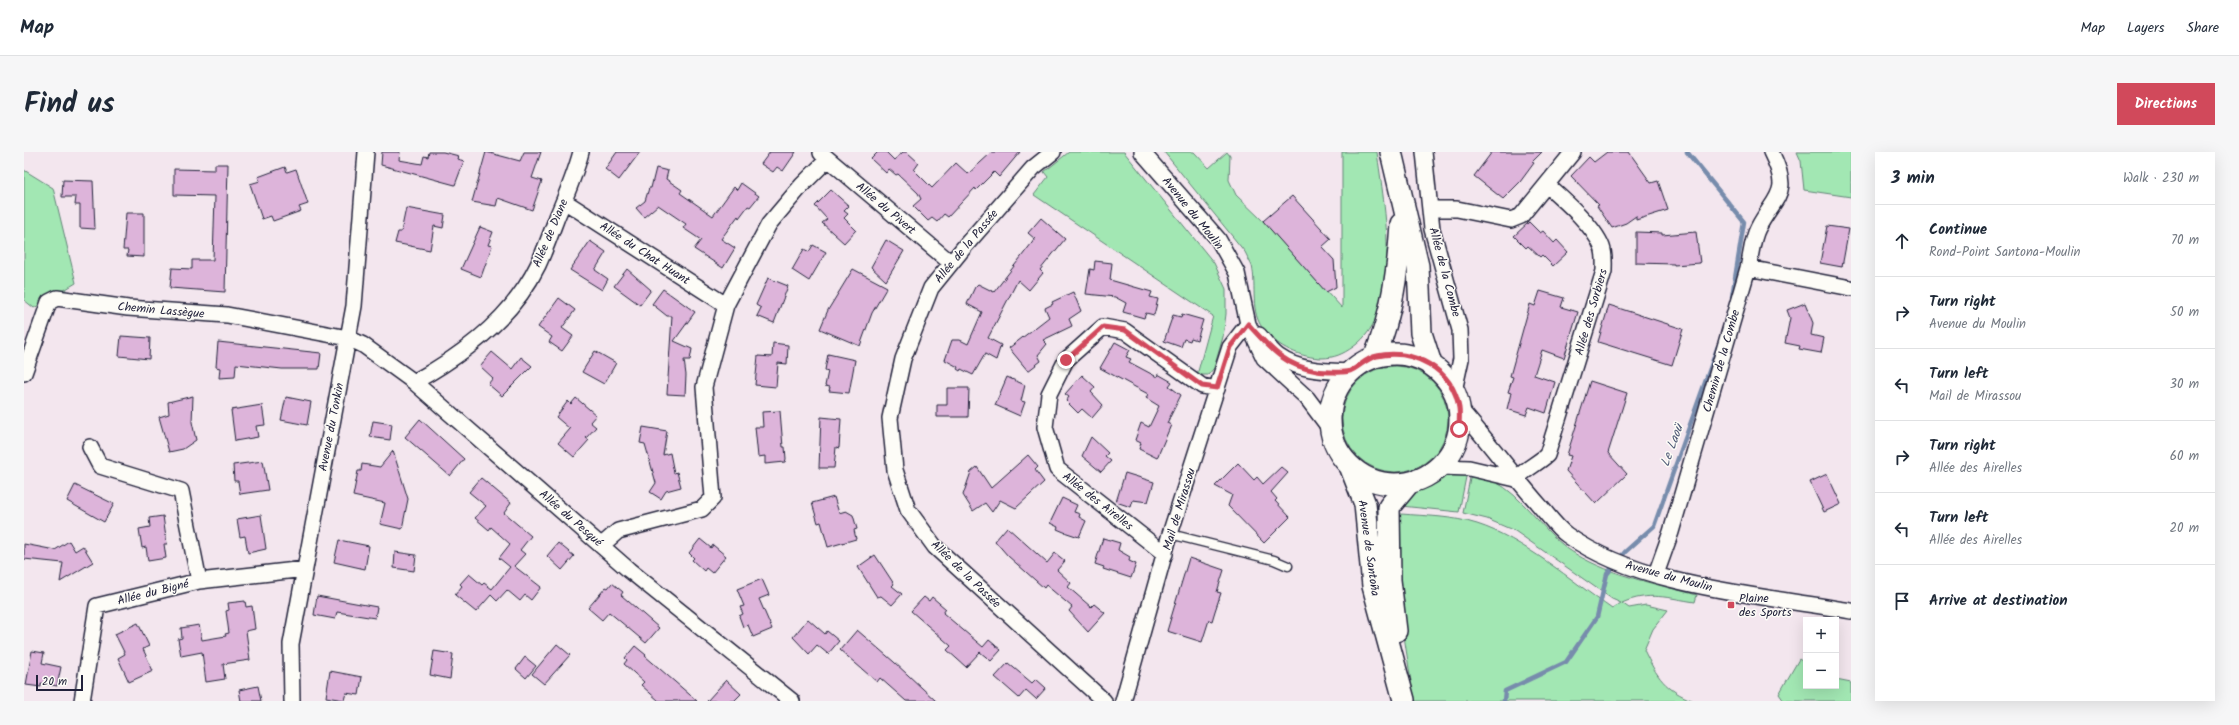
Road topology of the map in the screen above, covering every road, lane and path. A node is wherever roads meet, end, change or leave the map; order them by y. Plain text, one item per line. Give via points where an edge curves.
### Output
1 (366, 152) edge
2 (581, 152) edge
3 (1142, 152) edge
4 (1391, 152) edge
5 (1424, 152) edge
6 (1573, 152) edge
7 (1770, 152) edge
8 (1045, 154) edge
9 (824, 155) edge
10 (1548, 184) junction
11 (564, 201) junction
12 (1402, 206) junction
13 (1430, 209) junction
14 (951, 263) junction
15 (1748, 268) junction
16 (1851, 288) edge
17 (726, 305) junction
18 (1248, 324) junction
19 (348, 338) junction
20 (1375, 356) junction
21 (1431, 364) junction
22 (1350, 372) junction
23 (24, 373) edge
24 (414, 382) junction
25 (1217, 388) junction
26 (1457, 399) junction
27 (1331, 430) junction
28 (90, 447) dead end
29 (1350, 466) junction
30 (1440, 467) junction
31 (1516, 479) junction
32 (1409, 483) junction
33 (1170, 534) junction
34 (602, 545) junction
35 (1165, 554) junction
36 (1288, 566) dead end
37 (305, 569) junction
38 (1656, 574) junction
39 (199, 581) junction
40 (1851, 611) edge
41 (1404, 700) edge
42 (82, 701) edge
43 (292, 701) edge
44 (792, 701) edge
45 (1104, 701) edge
46 (1123, 701) edge

1 - 19 street, Avenue du Tonkin via 354,306
2 - 11 street, Allée de Diane
3 - 18 street, Avenue du Moulin via 1218,239 1238,273
4 - 12 main road
5 - 13 street, Allée de la Combe
6 - 10 street
7 - 15 street, Chemin de la Combe via 1778,167 1782,184 1775,204 1757,229
8 - 14 street, Allée de la Passée
9 - 14 street, Allée du Pivert
9 - 17 street via 769,224
10 - 13 street via 1521,216 1511,220 1457,210
10 - 31 street, Allée des Sorbiers via 1598,240 1603,248 1604,271 1547,455
11 - 17 street, Allée du Chat Huant
11 - 24 street, Allée de Diane via 538,266 519,295 494,324 469,346
12 - 20 main road via 1398,266 1385,331
12 - 21 main road via 1418,266 1421,333
13 - 26 street, Allée de la Combe via 1432,228 1460,330
14 - 45 street, Allée de la Passée via 932,288 903,359 890,418 895,470 908,510 935,547
15 - 16 street
15 - 38 street, Chemin de la Combe via 1671,532
17 - 34 street via 704,387 714,498 702,509 618,531
18 - 22 street via 1278,356 1317,371
18 - 25 street, Mail de Mirassou via 1230,347
18 - 27 street, Avenue du Moulin via 1264,358 1307,398
19 - 23 street, Chemin Lassègue via 227,315 128,308 57,298 49,302
19 - 24 street, Allée du Pesqué via 363,345
19 - 37 street, Avenue du Tonkin
20 - 21 main road via 1394,353
20 - 22 main road via 1361,362
21 - 26 main road via 1444,376
22 - 27 main road via 1337,388 1332,402
24 - 34 street, Allée du Pesqué
25 - 33 street, Mail de Mirassou
25 - 35 street, Allée des Airelles via 1202,386 1125,330 1103,327 1066,360 1049,394 1045,427 1057,469
26 - 30 main road via 1459,429 1452,450
26 - 31 street, Avenue du Moulin
27 - 29 main road via 1337,450
28 - 39 street via 100,466 181,491
29 - 32 main road via 1368,478 1388,484
29 - 41 main road, Avenue de Santoña via 1365,504 1373,586
30 - 31 street via 1470,468
30 - 32 main road via 1426,477
31 - 38 street, Avenue du Moulin via 1566,534 1607,558
32 - 41 main road, Avenue de Santoña via 1389,507 1390,580
33 - 35 street, Mail de Mirassou
33 - 36 lane via 1274,560
34 - 44 street, Allée du Pesqué
35 - 46 street, Mail de Mirassou
37 - 39 street, Allée du Bigné
37 - 43 street, Avenue du Tonkin via 291,644
38 - 40 street, Avenue du Moulin via 1701,586
39 - 42 street, Allée du Bigné via 98,606

